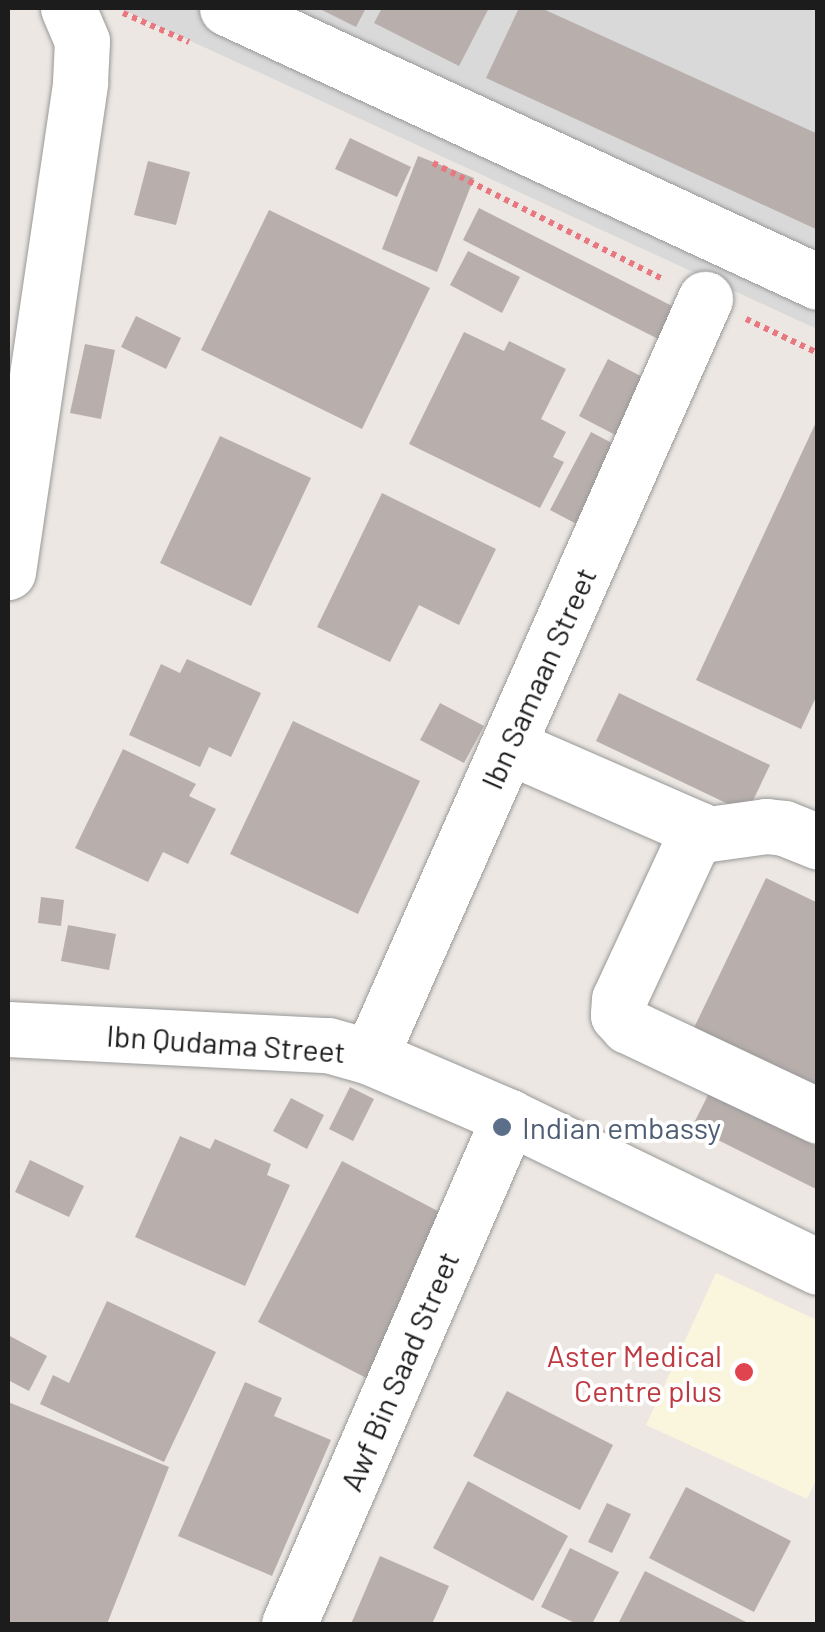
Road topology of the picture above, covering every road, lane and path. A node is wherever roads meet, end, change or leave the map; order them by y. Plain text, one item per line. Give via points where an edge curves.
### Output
1 (91, 10) edge
2 (216, 28) edge
3 (419, 156) dead end
4 (818, 282) edge
5 (705, 299) junction
6 (818, 353) edge
7 (8, 572) edge
8 (508, 746) junction
9 (698, 829) junction
10 (818, 842) edge
11 (8, 1028) edge
12 (370, 1056) junction
13 (818, 1116) edge
14 (509, 1117) junction
15 (818, 1266) edge
16 (289, 1624) edge

1 - 2 path
1 - 7 street
2 - 4 street
3 - 5 path
5 - 6 path
5 - 8 street, Ibn Samaan Street
8 - 9 street
8 - 12 street, Ibn Samaan Street
9 - 10 street via 722,835 766,826
9 - 13 street via 619,1000 618,1015 628,1026
11 - 12 street, Ibn Qudama Street via 328,1045
12 - 14 street, Ibn Qudama Street
14 - 15 street, Ibn Qudama Street
14 - 16 street, Awf Bin Saad Street

